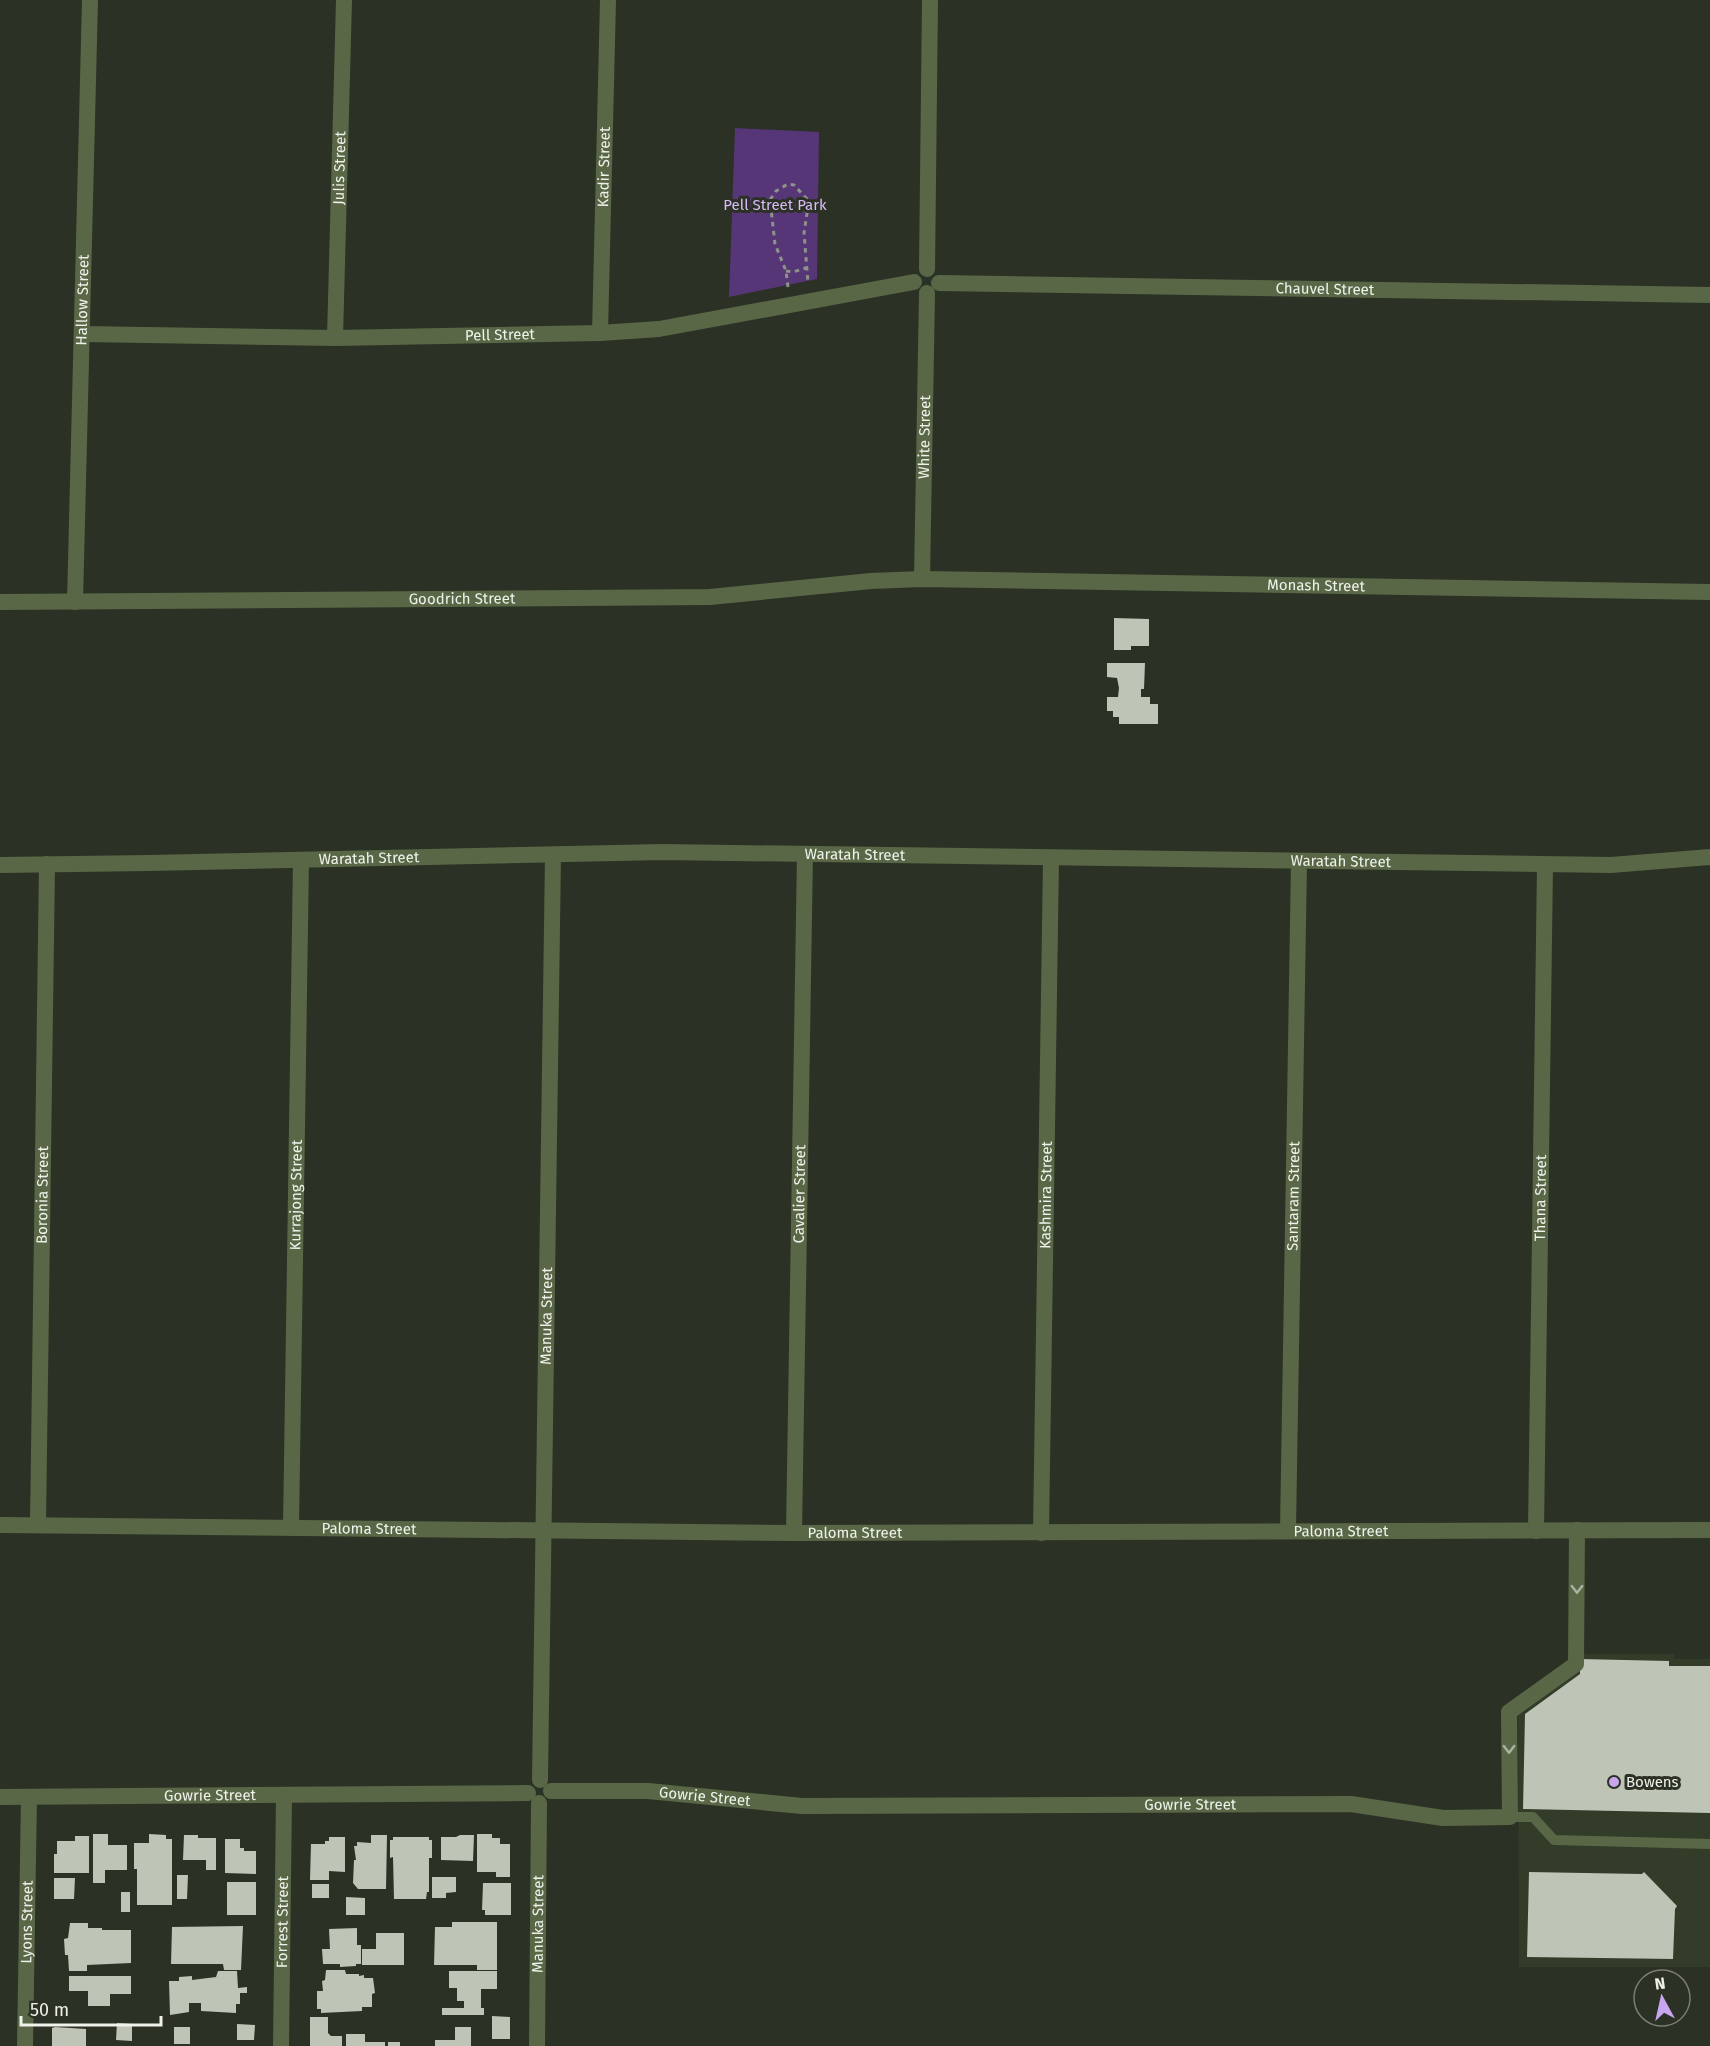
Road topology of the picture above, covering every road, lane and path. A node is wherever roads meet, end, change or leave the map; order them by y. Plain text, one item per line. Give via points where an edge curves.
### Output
1 (90, 0) edge
2 (344, 0) edge
3 (608, 0) edge
4 (930, 0) edge
5 (806, 268) junction
6 (927, 269) junction
7 (786, 271) junction
8 (914, 282) junction
9 (808, 283) dead end
10 (788, 287) dead end
11 (933, 288) junction
12 (1710, 295) edge
13 (600, 333) junction
14 (82, 334) junction
15 (335, 338) junction
16 (922, 579) junction
17 (1710, 592) edge
18 (0, 602) edge
19 (75, 602) junction
20 (805, 854) junction
21 (553, 855) junction
22 (1710, 857) edge
23 (1052, 858) junction
24 (301, 860) junction
25 (1299, 861) junction
26 (47, 864) junction
27 (0, 865) edge
28 (1545, 865) junction
29 (0, 1525) edge
30 (38, 1525) junction
31 (291, 1528) junction
32 (1288, 1530) junction
33 (1577, 1530) junction
34 (1710, 1530) edge
35 (543, 1531) junction
36 (1536, 1531) junction
37 (794, 1533) junction
38 (1041, 1533) junction
39 (545, 1785) junction
40 (284, 1796) junction
41 (0, 1797) edge
42 (28, 1797) junction
43 (533, 1798) junction
44 (1510, 1817) junction
45 (1710, 1844) edge
46 (25, 2046) edge
47 (281, 2046) edge
48 (537, 2046) edge

1 - 14 street, Hallow Street
2 - 15 street, Julis Street
3 - 13 street, Kadir Street
4 - 6 street
5 - 7 path
5 - 7 path via 807,199 788,184 770,200 775,244
5 - 9 path
6 - 8 street via 918,273
6 - 11 street via 935,272
7 - 10 path
8 - 11 street via 920,291
8 - 13 street, Pell Street via 659,329
11 - 12 street, Chauvel Street
11 - 16 street, White Street
13 - 15 street, Pell Street
14 - 15 street, Pell Street
14 - 19 street, Hallow Street
16 - 17 street, Monash Street
16 - 19 street, Goodrich Street via 711,597
18 - 19 street, Goodrich Street
20 - 21 street, Waratah Street
20 - 23 street, Waratah Street
20 - 37 street, Cavalier Street
21 - 24 street, Waratah Street
21 - 35 street, Manuka Street
22 - 28 street, Waratah Street
23 - 25 street, Waratah Street
23 - 38 street, Kashmira Street
24 - 26 street, Waratah Street
24 - 31 street, Kurrajong Street
25 - 28 street, Waratah Street
25 - 32 street, Santaram Street
26 - 27 street, Waratah Street
26 - 30 street, Boronia Street
28 - 36 street, Thana Street
29 - 30 street, Paloma Street
30 - 31 street, Paloma Street
31 - 35 street, Paloma Street
32 - 36 street, Paloma Street
32 - 38 street, Paloma Street
33 - 34 street, Paloma Street
33 - 36 street, Paloma Street
33 -> 44 street via 1576,1664 1509,1712
35 - 37 street, Paloma Street
35 - 39 street, Manuka Street
37 - 38 street, Paloma Street
39 - 43 street via 531,1784
39 - 44 street, Gowrie Street via 802,1806 1351,1804 1443,1818
40 - 42 street, Gowrie Street
40 - 43 street, Gowrie Street
40 - 47 street, Forrest Street
41 - 42 street, Gowrie Street
42 - 46 street, Lyons Street
43 - 48 street, Manuka Street
44 - 45 lane via 1533,1817 1554,1840

